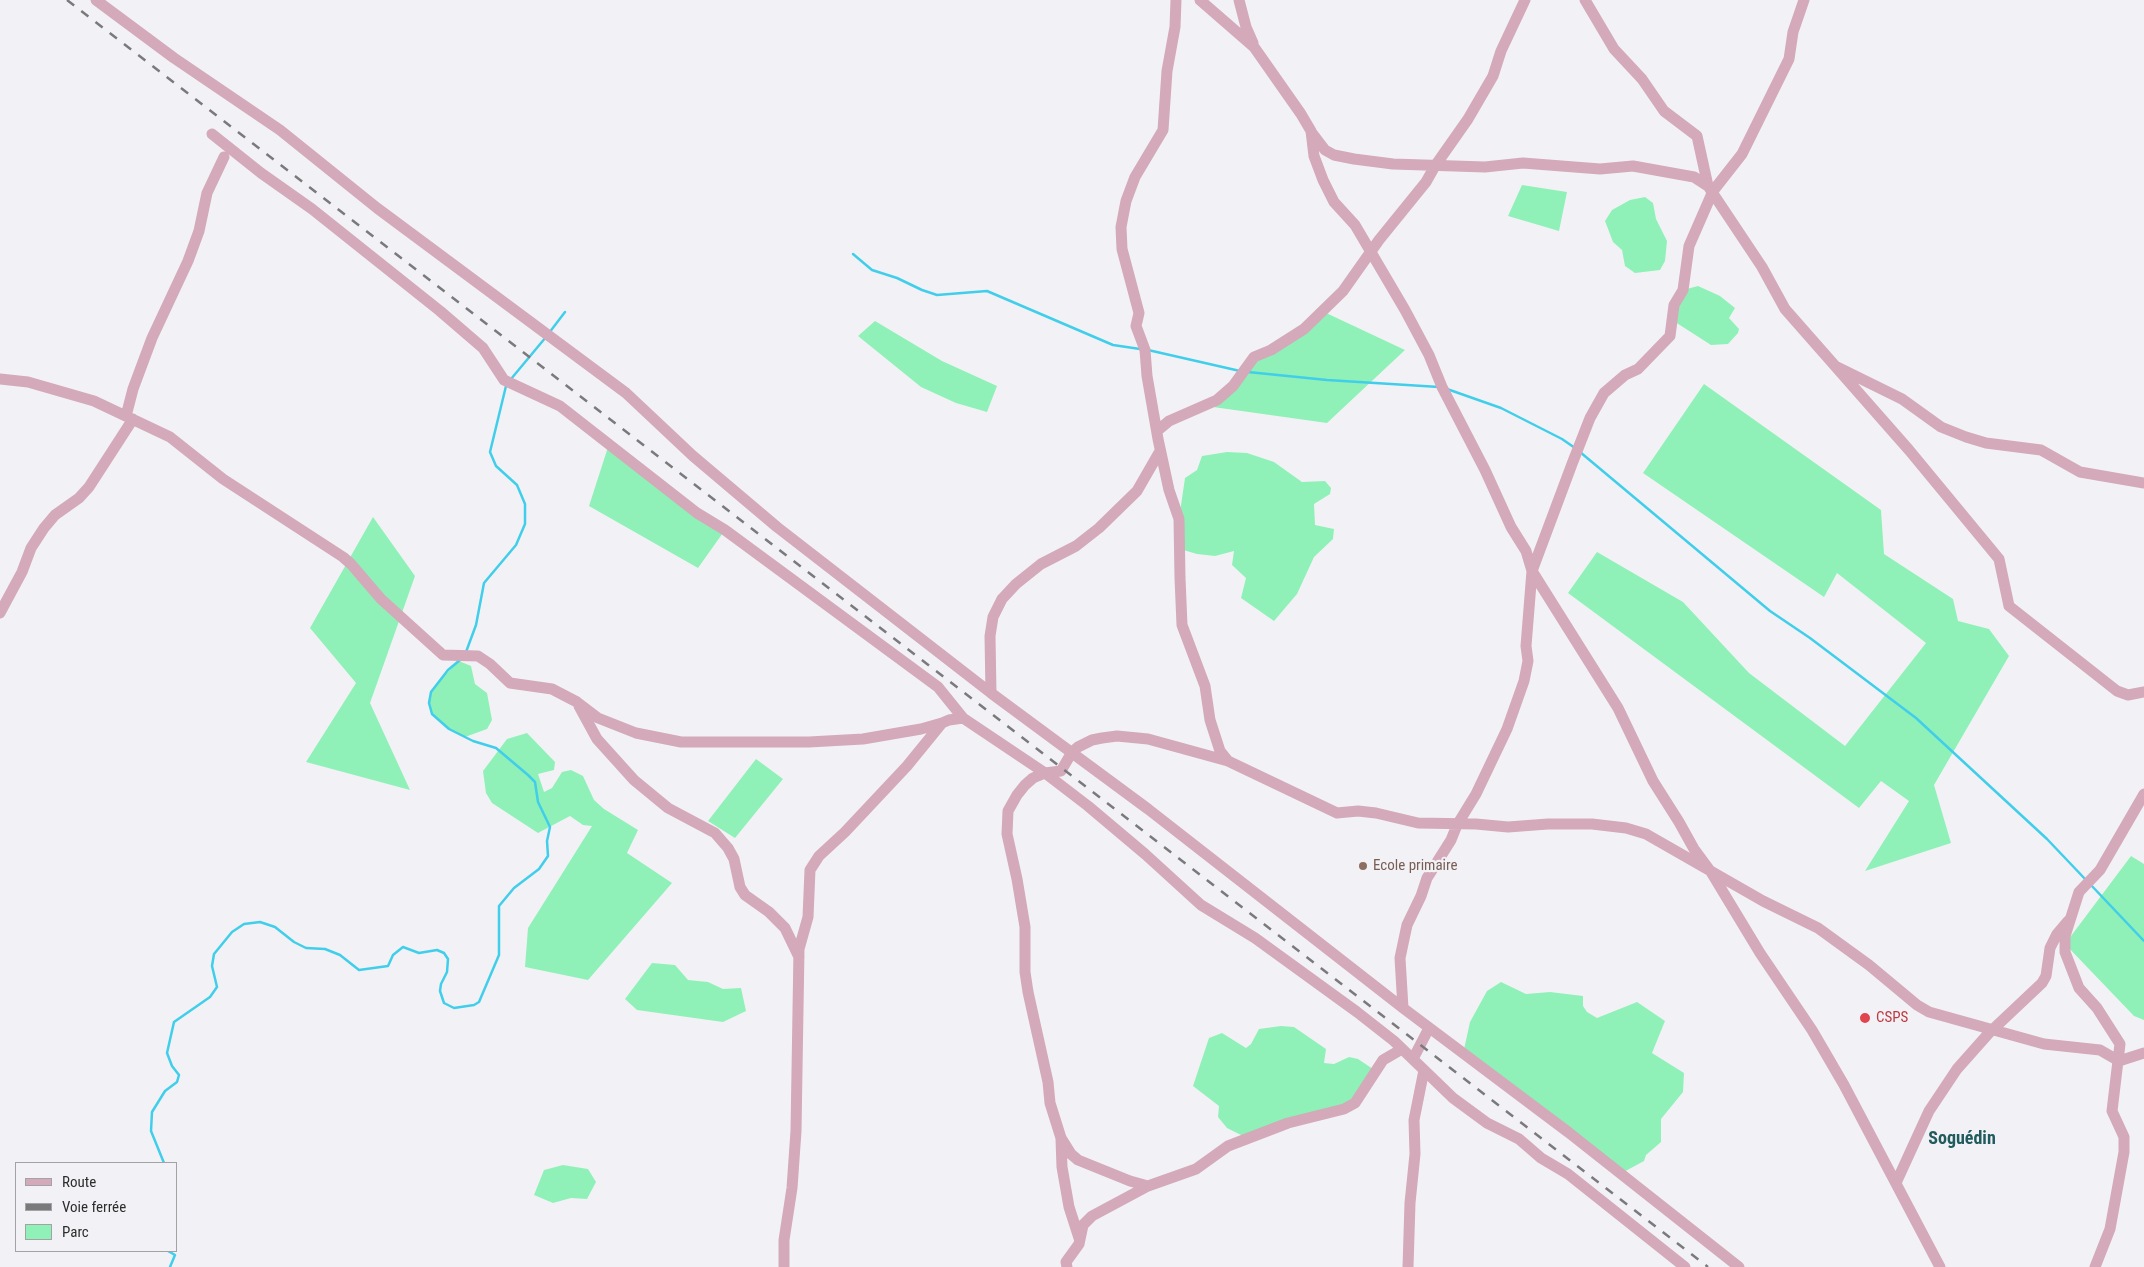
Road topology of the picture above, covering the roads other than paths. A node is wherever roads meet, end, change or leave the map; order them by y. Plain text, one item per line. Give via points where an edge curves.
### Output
1 (96, 0) edge
2 (1176, 0) edge
3 (1200, 0) edge
4 (1240, 0) edge
5 (1525, 0) edge
6 (1585, 0) edge
7 (1804, 0) edge
8 (1254, 47) junction
9 (1311, 131) junction
10 (212, 134) dead end
11 (224, 157) dead end
12 (1435, 166) junction
13 (1711, 188) junction
14 (1371, 251) junction
15 (1833, 365) junction
16 (0, 379) edge
17 (129, 418) junction
18 (1156, 431) junction
19 (1160, 451) junction
20 (2144, 483) edge
21 (1532, 571) junction
22 (0, 613) edge
23 (991, 692) junction
24 (2144, 692) edge
25 (578, 702) junction
26 (962, 718) junction
27 (942, 723) junction
28 (1072, 752) junction
29 (1228, 761) junction
30 (1045, 773) junction
31 (2144, 794) edge
32 (1458, 825) junction
33 (1711, 872) junction
34 (2070, 918) junction
35 (799, 957) junction
36 (1403, 1008) junction
37 (1429, 1028) junction
38 (1992, 1030) junction
39 (1402, 1049) junction
40 (2144, 1054) edge
41 (1413, 1059) junction
42 (2119, 1061) junction
43 (1424, 1070) junction
44 (1061, 1138) junction
45 (1896, 1183) junction
46 (1148, 1186) junction
47 (1080, 1240) junction
48 (784, 1267) edge
49 (1067, 1267) edge
50 (1408, 1267) edge
51 (1685, 1267) edge
52 (1739, 1267) edge
53 (1940, 1267) edge
54 (2095, 1267) edge

1 - 23 street via 280,130 377,208 626,393 693,456 777,527
2 - 18 street via 1164,130 1135,177 1121,226 1122,249 1139,313 1136,326 1145,350
3 - 8 street
4 - 8 street
5 - 12 street via 1493,76
6 - 13 street via 1614,49 1642,79 1664,111 1697,136
7 - 13 street via 1793,32 1789,59 1742,154
8 - 9 street
9 - 12 street via 1325,150 1334,155 1393,164
9 - 14 street via 1314,156 1334,202 1355,225
10 - 26 street via 440,311 483,348 504,380 560,406 697,513 725,530 938,686
11 - 17 street via 207,193 199,232 188,261 169,297 133,389
12 - 13 street via 1486,167 1524,163 1600,169 1633,166 1694,177
12 - 14 street
13 - 15 street via 1762,266 1785,310
13 - 21 street via 1689,246 1683,290 1674,305 1670,336 1638,368 1604,393 1590,418
14 - 18 street via 1343,291 1304,328 1254,357 1233,386 1217,400
14 - 21 street via 1429,355 1526,552
15 - 20 street via 1902,399 1941,427 1966,437 2041,450 2080,472
15 - 24 street via 1999,559 2009,606 2117,690 2128,695
16 - 17 street via 28,382 94,401
17 - 22 street via 89,487 44,528
17 - 25 street via 179,442 223,479 343,557 381,599 443,655 478,656 510,683 552,689
18 - 19 street
19 - 23 street via 1137,491 1099,528 1076,546 1041,564 1002,600 993,617 990,636
19 - 29 street via 1180,519 1182,625 1205,686 1210,720 1220,751
21 - 32 street via 1526,646 1528,661 1524,681 1489,768
21 - 33 street via 1618,708 1653,781
23 - 28 street
25 - 27 street via 608,722 646,736 681,742 802,742 863,738
25 - 35 street via 597,739 634,780 668,808 715,834 728,848 745,895 769,912 784,928
26 - 27 street
26 - 30 street
27 - 35 street via 906,766 813,863 809,878 808,917
28 - 29 street via 1083,743 1117,736 1148,739
28 - 30 street via 1062,772
28 - 36 street
29 - 32 street via 1337,813 1358,811 1418,823
30 - 39 street via 1202,905 1255,938
30 - 44 street via 1031,780 1017,795 1008,811 1006,830 1025,927 1024,968 1028,992 1050,1102
31 - 34 street via 2100,870 2079,892
32 - 33 street via 1592,824 1626,828 1658,840
32 - 36 street via 1427,878 1407,925 1400,958
33 - 38 street via 1818,928 1917,1006
33 - 45 street via 1812,1030
34 - 38 street via 2050,948 2042,983
34 - 42 street via 2065,952 2079,988 2097,1008 2120,1044
35 - 48 street via 796,1131
36 - 37 street
37 - 41 street
37 - 52 street via 1568,1132
38 - 42 street via 2044,1044 2100,1050
38 - 45 street via 1957,1069 1929,1111
39 - 41 street
39 - 46 street via 1383,1060 1355,1104 1247,1138 1228,1146 1196,1169
40 - 42 street
41 - 43 street
42 - 54 street via 2112,1111 2124,1137 2124,1152 2110,1228
43 - 50 street via 1414,1120
43 - 51 street via 1453,1098 1487,1123 1519,1138
44 - 46 street via 1078,1160
44 - 47 street via 1069,1207
45 - 53 street
46 - 47 street via 1085,1222
47 - 49 street via 1066,1262

